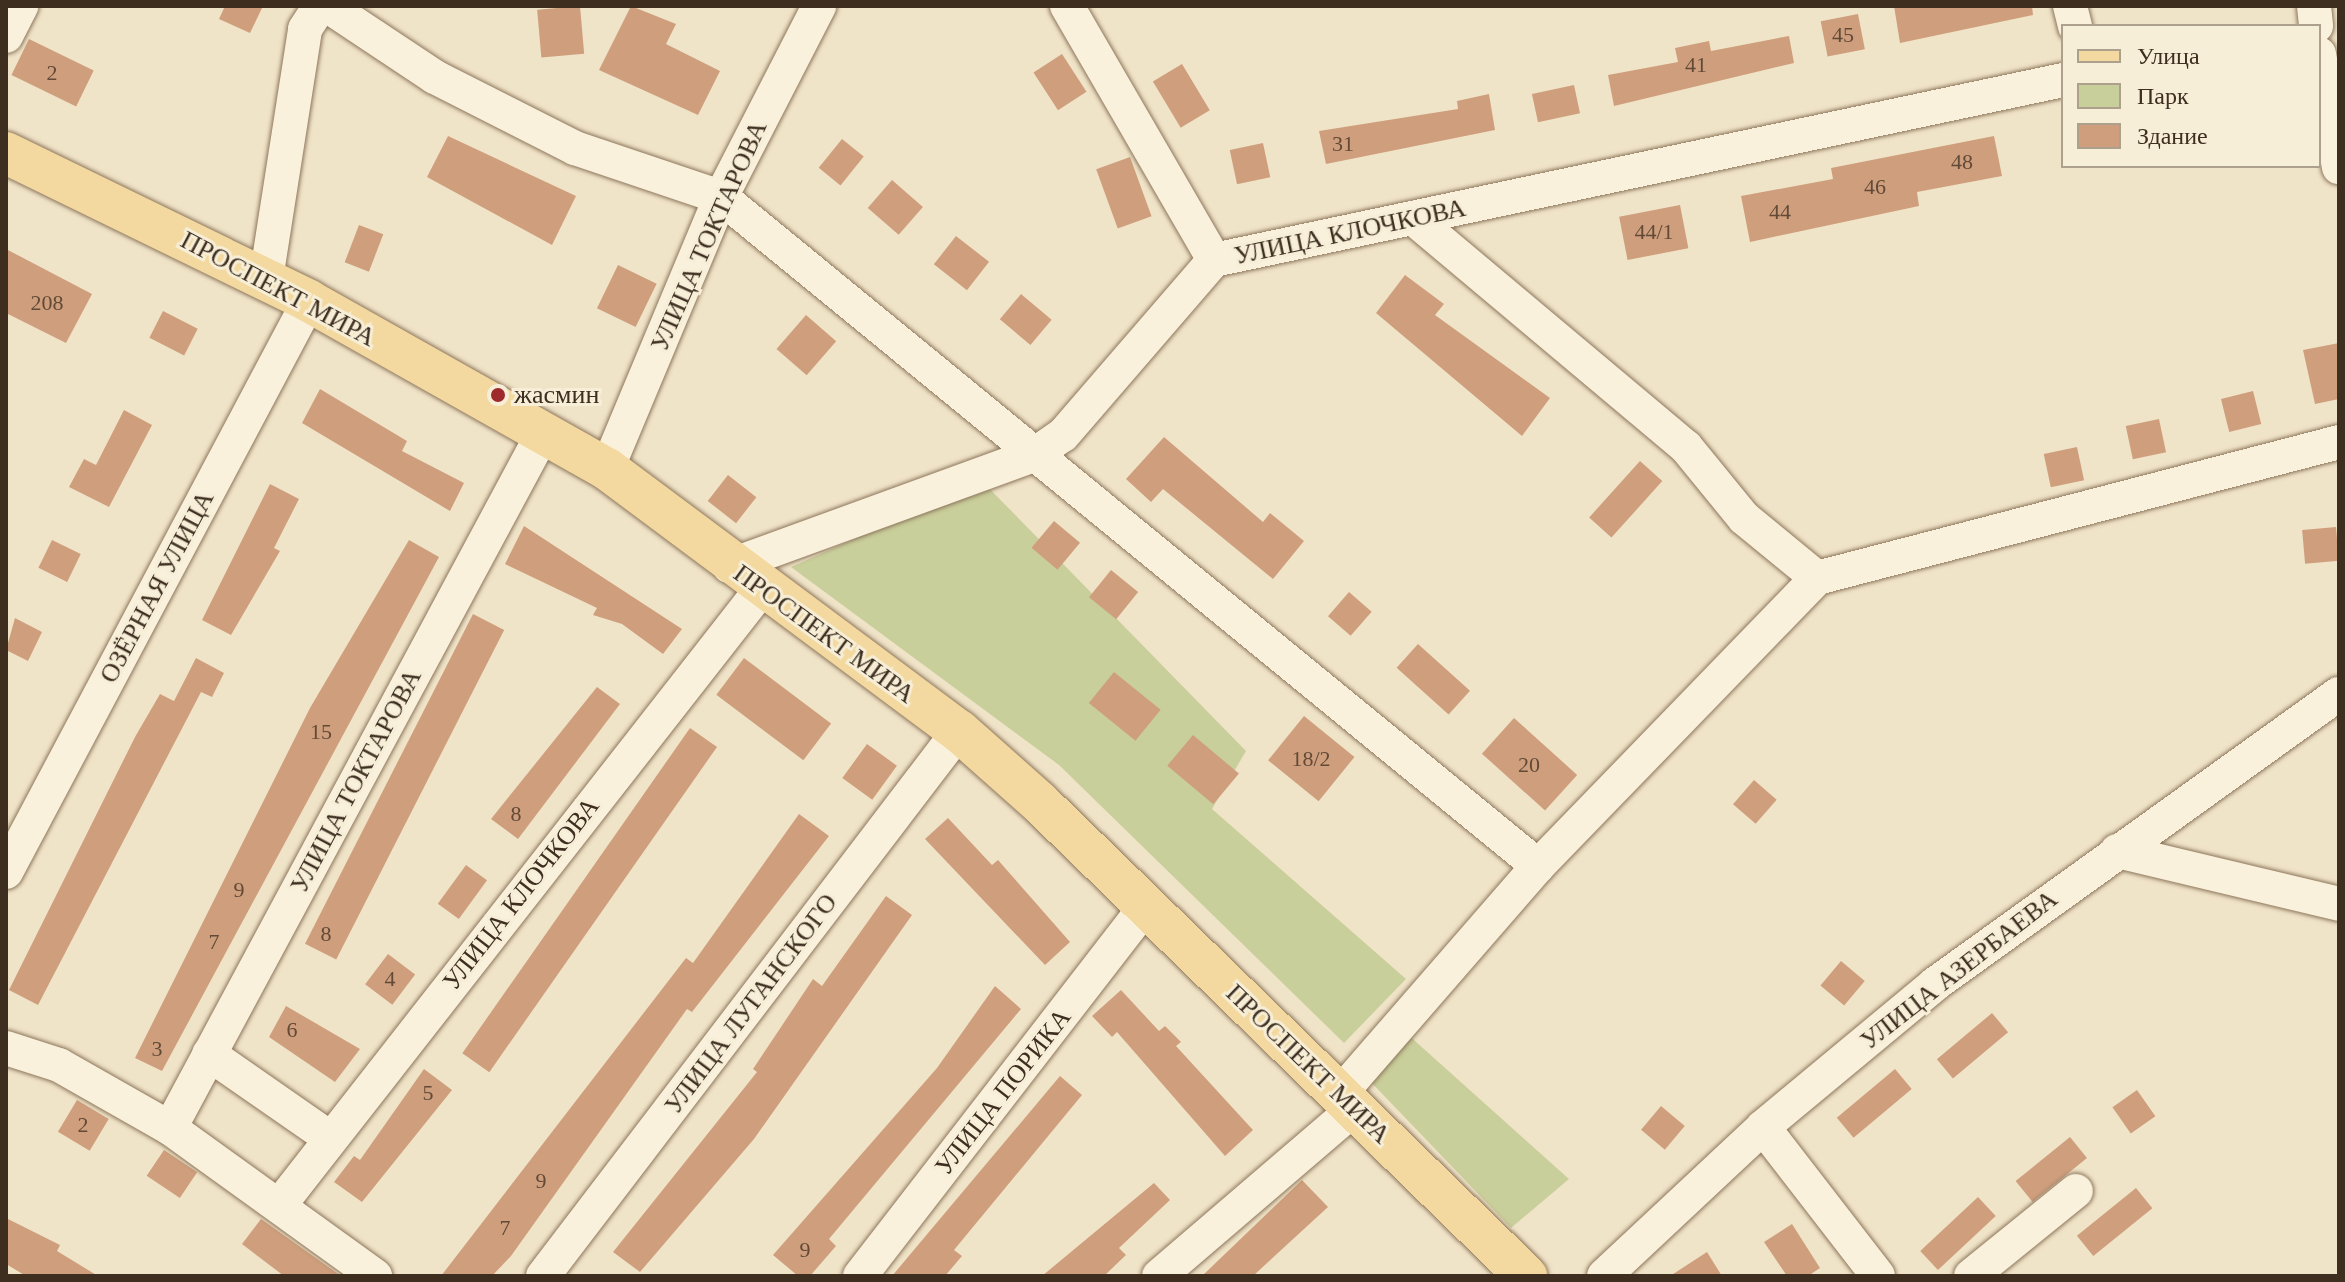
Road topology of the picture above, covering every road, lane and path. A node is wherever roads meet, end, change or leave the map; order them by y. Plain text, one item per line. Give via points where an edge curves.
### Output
1 (21, 6) edge
2 (320, 6) edge
3 (328, 6) edge
4 (819, 6) edge
5 (1067, 6) edge
6 (6, 36) edge
7 (2321, 65) edge
8 (2061, 80) edge
9 (6, 153) edge
10 (2339, 167) edge
11 (721, 197) junction
12 (1413, 218) junction
13 (1214, 260) junction
14 (266, 279) junction
15 (309, 301) junction
16 (542, 435) junction
17 (2339, 442) edge
18 (1034, 455) junction
19 (607, 469) junction
20 (746, 577) junction
21 (1817, 578) junction
22 (2339, 694) edge
23 (959, 731) junction
24 (2117, 851) junction
25 (1538, 866) junction
26 (6, 872) edge
27 (2339, 904) edge
28 (1145, 907) junction
29 (6, 1048) edge
30 (209, 1054) junction
31 (1347, 1101) junction
32 (1763, 1127) junction
33 (170, 1128) junction
34 (330, 1138) junction
35 (2076, 1191) dead end
36 (282, 1202) junction
37 (375, 1276) edge
38 (543, 1276) edge
39 (860, 1276) edge
40 (1159, 1276) edge
41 (1526, 1276) edge
42 (1604, 1276) edge
43 (1878, 1276) edge
44 (1971, 1276) edge

1 - 6 street
2 - 14 street via 305,29
3 - 11 street via 435,77 575,148
4 - 11 street, УЛИЦА ТОКТАРОВА
5 - 13 street
7 - 10 street
8 - 12 street, УЛИЦА КЛОЧКОВА
9 - 14 main road, ПРОСПЕКТ МИРА
11 - 18 street
11 - 19 street, УЛИЦА ТОКТАРОВА
12 - 13 street, УЛИЦА КЛОЧКОВА
12 - 21 street via 1686,447 1744,518
13 - 18 street, УЛИЦА КЛОЧКОВА via 1063,435
14 - 15 main road, ПРОСПЕКТ МИРА
15 - 16 main road, ПРОСПЕКТ МИРА
15 - 26 street, ОЗЁРНАЯ УЛИЦА
16 - 19 main road, ПРОСПЕКТ МИРА
16 - 30 street, УЛИЦА ТОКТАРОВА
17 - 21 street
18 - 20 street, УЛИЦА КЛОЧКОВА
18 - 25 street
19 - 20 main road, ПРОСПЕКТ МИРА
20 - 23 main road, ПРОСПЕКТ МИРА
20 - 34 street, УЛИЦА КЛОЧКОВА
21 - 25 street
22 - 24 street, УЛИЦА АЗЕРБАЕВА
23 - 28 main road, ПРОСПЕКТ МИРА
23 - 38 street, УЛИЦА ЛУГАНСКОГО
24 - 27 street
24 - 32 street, УЛИЦА АЗЕРБАЕВА via 1935,984
25 - 31 street
28 - 31 main road, ПРОСПЕКТ МИРА
28 - 39 street, УЛИЦА ПОРИКА
29 - 33 street via 59,1065
30 - 33 street, УЛИЦА ТОКТАРОВА
30 - 34 street
31 - 40 street
31 - 41 main road, ПРОСПЕКТ МИРА
32 - 42 street, УЛИЦА АЗЕРБАЕВА
32 - 43 street
33 - 36 street
34 - 36 street, УЛИЦА КЛОЧКОВА
35 - 44 street
36 - 37 street

